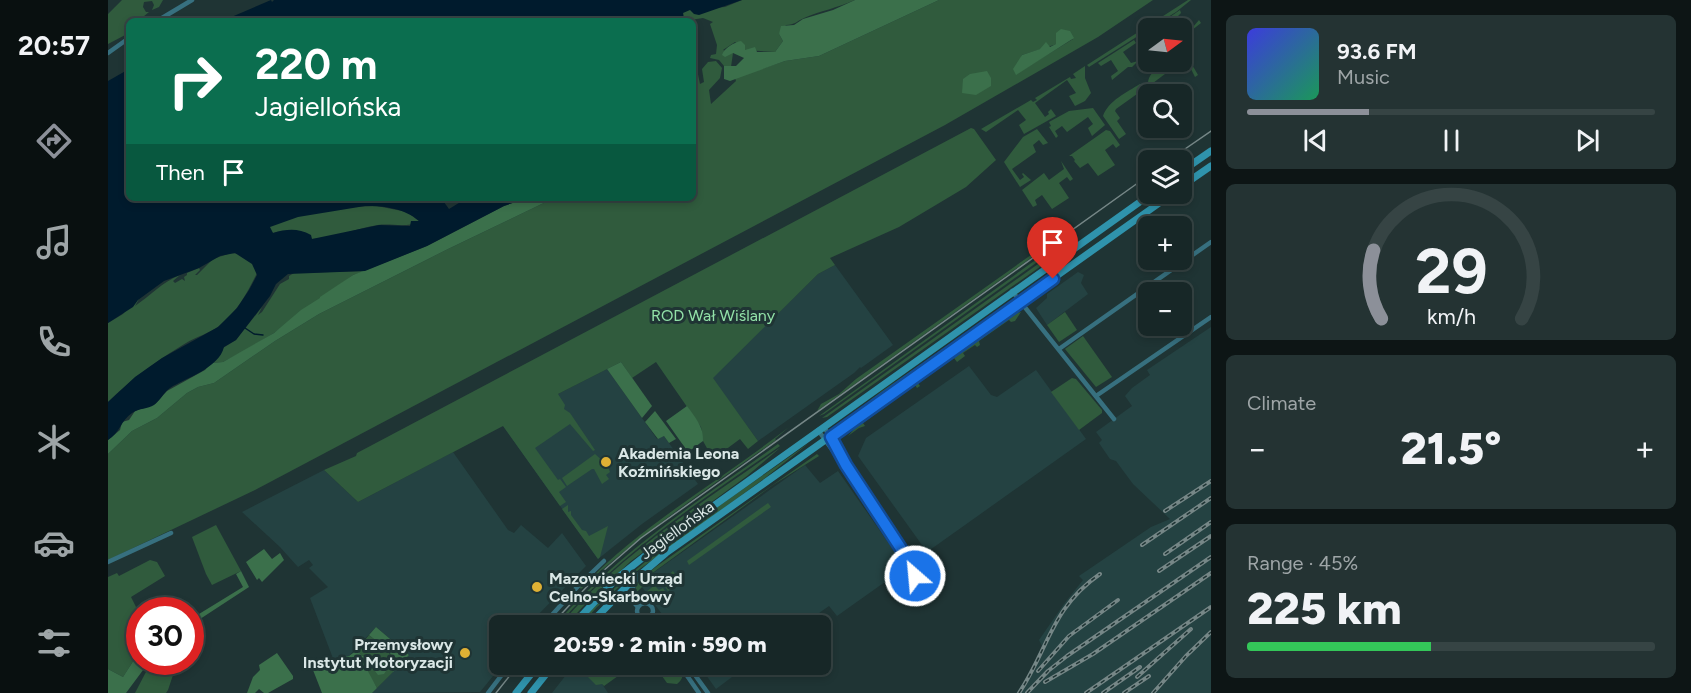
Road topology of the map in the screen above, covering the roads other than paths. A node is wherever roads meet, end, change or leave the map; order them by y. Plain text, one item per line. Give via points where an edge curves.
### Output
1 (192, 0) edge
2 (162, 18) edge
3 (126, 40) edge
4 (108, 53) edge
5 (1211, 151) edge
6 (1192, 164) edge
7 (1211, 166) edge
8 (1192, 179) edge
9 (1138, 203) edge
10 (1158, 204) edge
11 (1211, 242) edge
12 (1012, 291) junction
13 (1022, 301) junction
14 (1211, 317) edge
15 (1059, 349) junction
16 (1096, 396) junction
17 (1114, 419) dead end
18 (821, 429) junction
19 (828, 439) junction
20 (171, 533) dead end
21 (604, 561) dead end
22 (108, 562) edge
23 (912, 567) dead end
24 (639, 574) junction
25 (611, 601) junction
26 (641, 605) junction
27 (652, 614) edge
28 (552, 615) edge
29 (582, 615) edge
30 (598, 615) edge
31 (639, 615) edge
32 (502, 675) edge
33 (530, 675) edge
34 (545, 675) edge
35 (687, 675) edge
36 (695, 675) edge
37 (488, 693) edge
38 (516, 693) edge
39 (531, 693) edge
40 (699, 693) edge
41 (708, 693) edge

1 - 2 street
3 - 4 street
5 - 6 main road
7 - 8 main road
9 - 12 main road, Jagiellońska
10 - 13 main road, Jagiellońska
11 - 15 street
12 - 13 street
12 - 18 main road, Jagiellońska
13 - 15 street
13 - 19 main road, Jagiellońska
14 - 16 street
15 - 16 street
16 - 17 street
18 - 19 street
18 - 29 main road, Jagiellońska via 660,544 616,579
19 - 23 street
19 - 24 main road, Jagiellońska
20 - 22 street
21 - 28 street
24 - 25 main road, Jagiellońska
24 - 26 street via 632,589
25 - 26 street via 627,595
25 - 30 main road, Jagiellońska
26 - 27 street via 651,606
26 - 31 street
32 - 37 street
33 - 38 main road
34 - 39 main road
35 - 40 street
36 - 41 street

